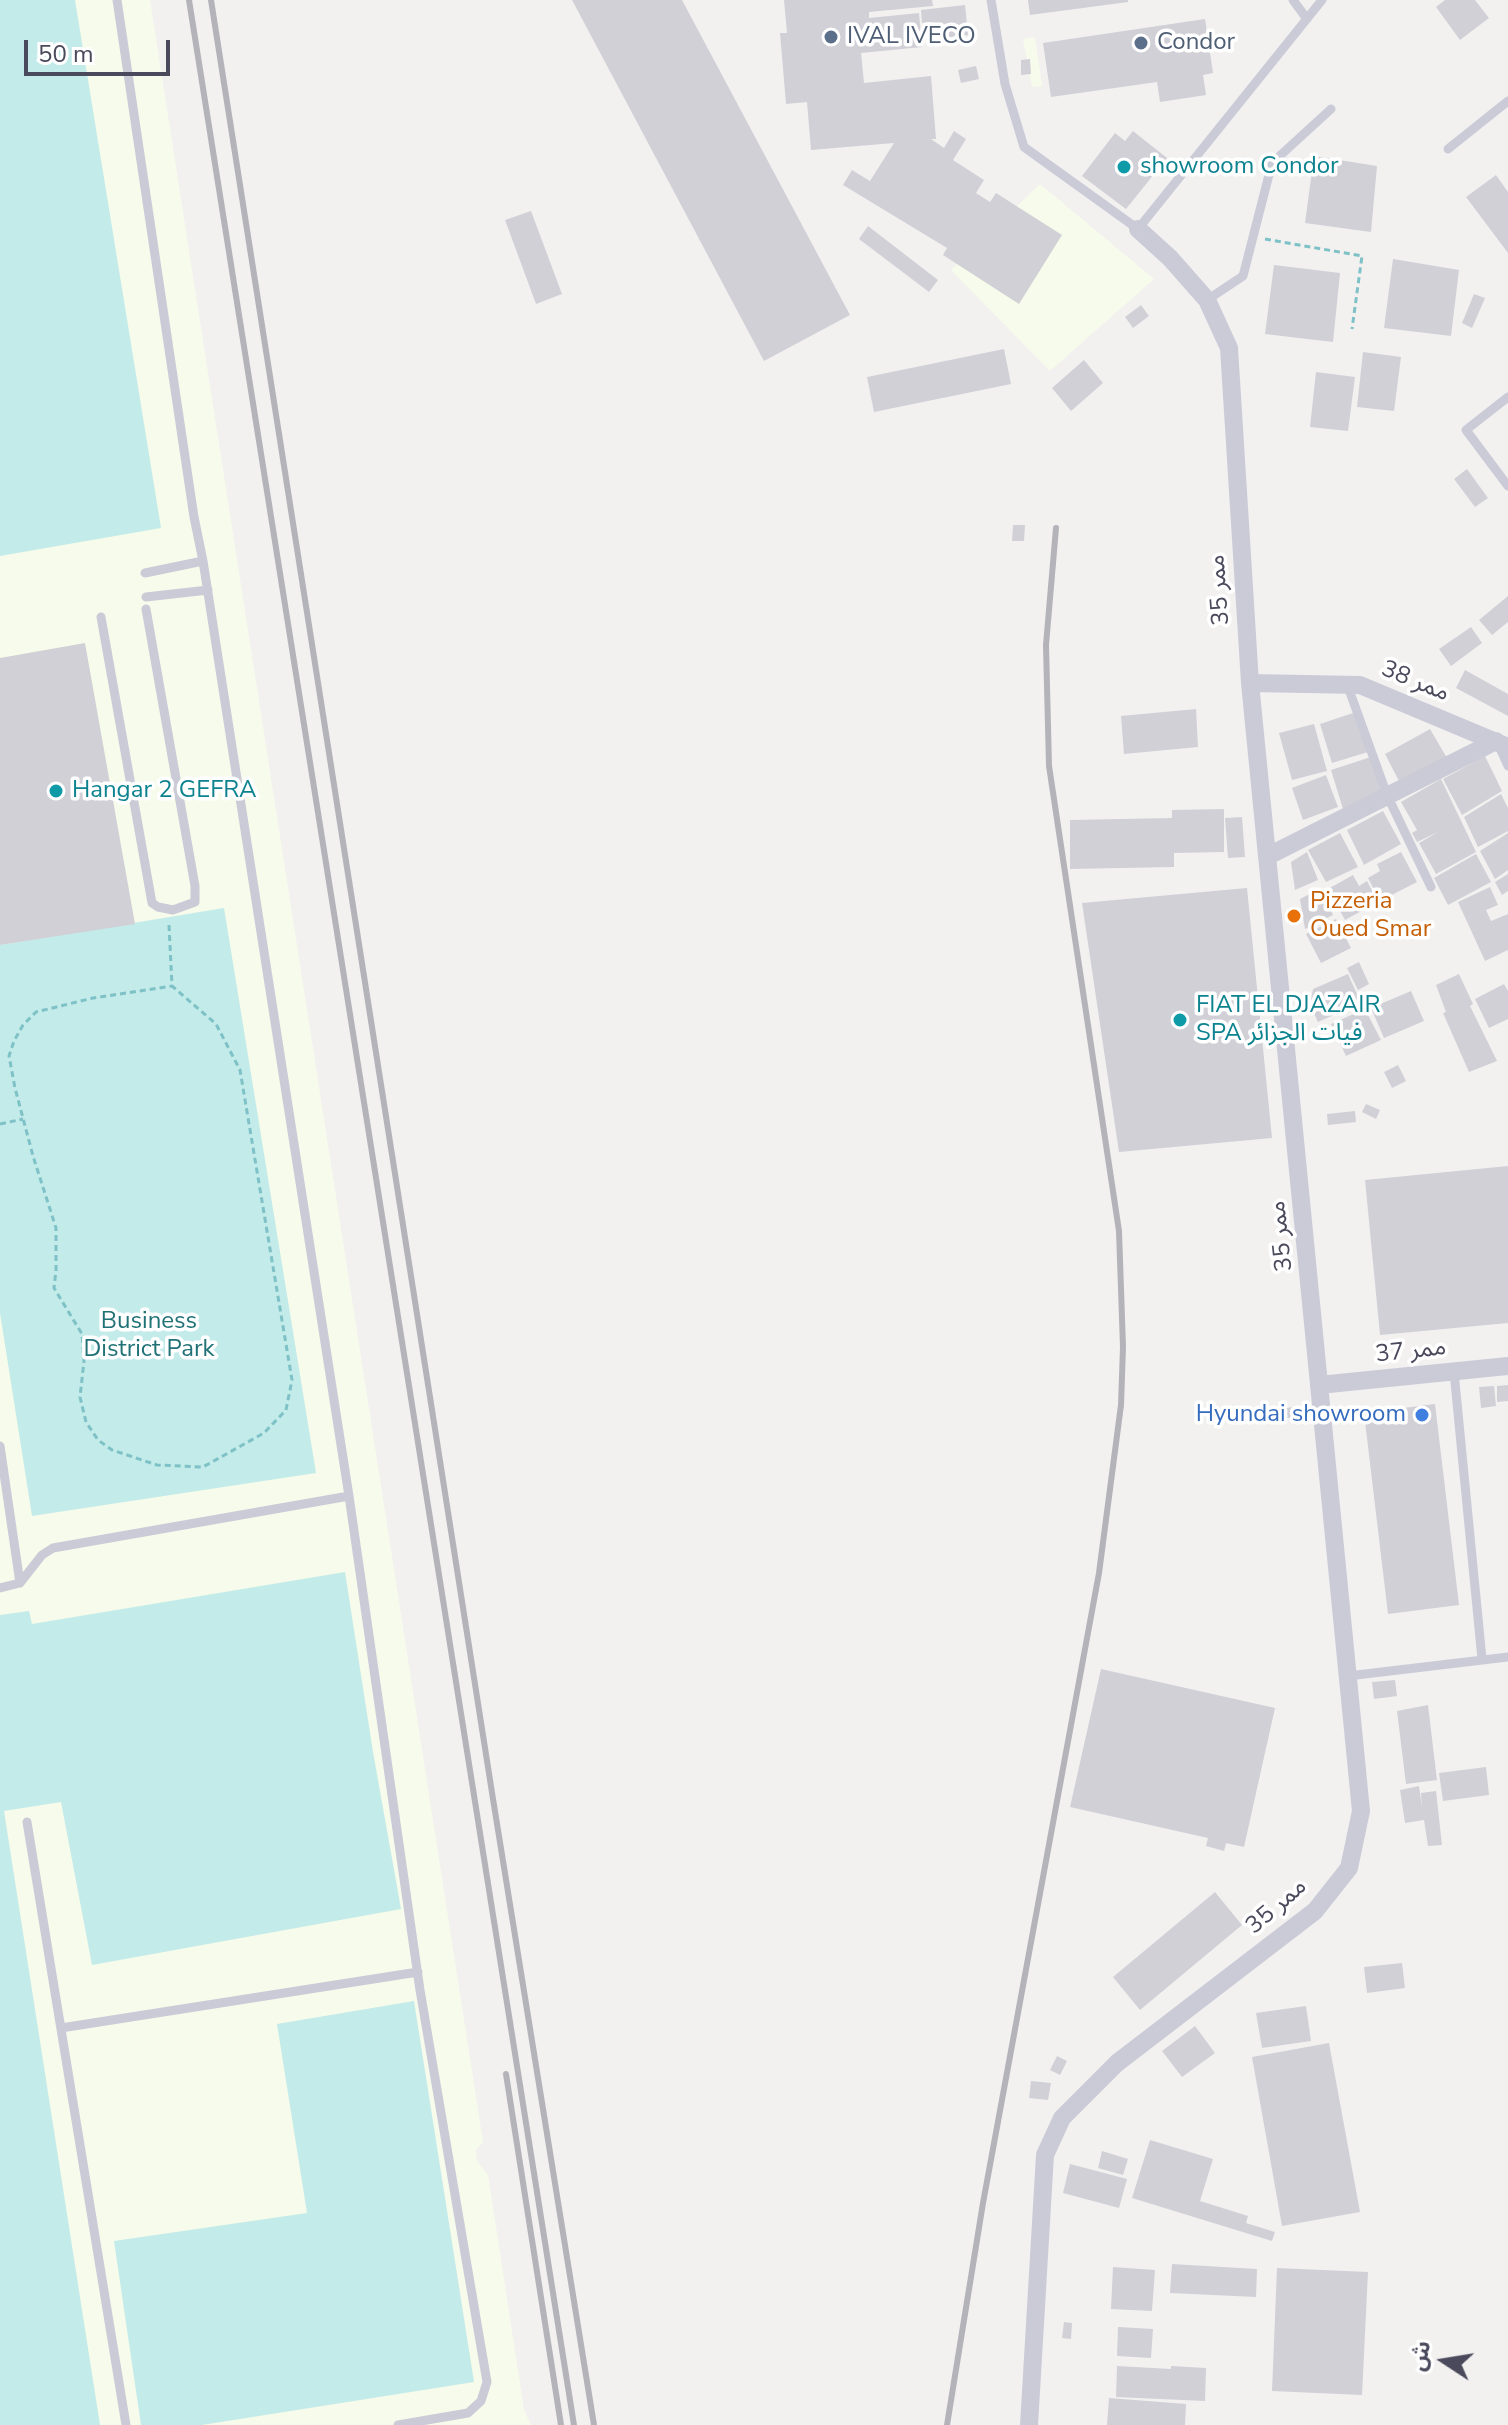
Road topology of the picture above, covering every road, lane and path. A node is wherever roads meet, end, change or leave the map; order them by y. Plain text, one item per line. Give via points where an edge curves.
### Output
1 (117, 0) edge
2 (991, 0) edge
3 (1293, 0) edge
4 (1322, 0) edge
5 (1307, 19) junction
6 (1508, 101) edge
7 (1331, 109) dead end
8 (1448, 149) dead end
9 (1138, 229) junction
10 (1253, 237) junction
11 (1207, 300) junction
12 (1352, 329) dead end
13 (1508, 397) edge
14 (1508, 486) edge
15 (203, 561) junction
16 (145, 573) dead end
17 (208, 590) junction
18 (146, 597) dead end
19 (146, 609) dead end
20 (101, 617) dead end
21 (1250, 683) junction
22 (1347, 684) junction
23 (1502, 744) edge
24 (1508, 766) edge
25 (1387, 795) junction
26 (1268, 856) junction
27 (1431, 887) dead end
28 (169, 909) junction
29 (172, 986) junction
30 (23, 1119) junction
31 (0, 1124) edge
32 (1508, 1366) edge
33 (1454, 1372) junction
34 (1319, 1385) junction
35 (0, 1446) edge
36 (349, 1496) junction
37 (20, 1583) junction
38 (0, 1588) edge
39 (1508, 1657) edge
40 (1482, 1659) junction
41 (1348, 1676) junction
42 (27, 1822) dead end
43 (418, 1972) junction
44 (61, 2028) junction
45 (126, 2425) edge
46 (398, 2425) edge
47 (1029, 2425) edge

1 - 15 lane
2 - 9 lane, ممر 35 via 1005,84 1024,147
3 - 5 lane
4 - 5 lane
5 - 9 lane
6 - 8 lane
7 - 10 lane via 1272,163
9 - 11 street, ممر 35
10 - 11 lane via 1243,276
10 - 12 path via 1362,256
11 - 21 street, ممر 35 via 1229,348
13 - 14 lane via 1466,430
15 - 16 lane
15 - 17 lane
17 - 18 lane
17 - 36 lane
19 - 28 lane via 195,886 195,902
20 - 28 lane via 152,903
21 - 22 street, ممر 38
21 - 26 street, ممر 35
22 - 23 street, ممر 38
22 - 25 lane
23 - 24 lane
23 - 25 street
25 - 26 street
25 - 27 lane
26 - 34 street, ممر 35
28 - 29 path
29 - 30 path via 36,1012 23,1025 9,1056
29 - 30 path via 216,1024 240,1070 292,1380 286,1410 264,1433 203,1467 157,1465 98,1440 86,1422 80,1397 82,1334 54,1288 56,1228
30 - 31 path
32 - 33 street, ممر 37
33 - 34 street, ممر 37
33 - 40 lane
34 - 41 street, ممر 35
35 - 37 lane
36 - 37 lane via 53,1548
36 - 43 lane
37 - 38 lane
39 - 40 lane
40 - 41 lane
41 - 47 street, ممر 35 via 1361,1811 1349,1868 1315,1911 1117,2063 1062,2118 1045,2155
42 - 44 lane
43 - 44 lane
43 - 46 lane via 487,2382 481,2401 468,2413
44 - 45 lane

